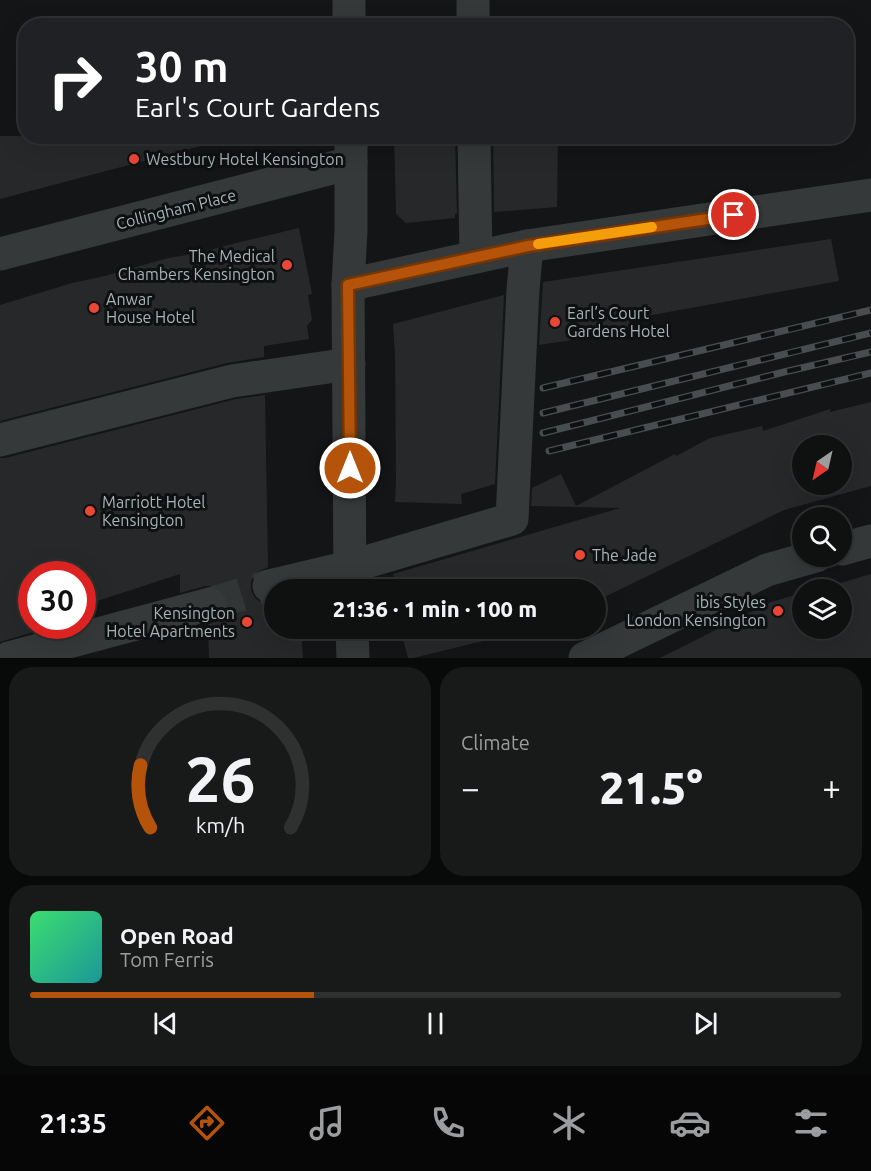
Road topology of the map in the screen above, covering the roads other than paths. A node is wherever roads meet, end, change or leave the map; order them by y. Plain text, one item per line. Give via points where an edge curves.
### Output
1 (349, 0) edge
2 (349, 18) edge
3 (474, 144) edge
4 (351, 150) edge
5 (871, 195) edge
6 (528, 246) junction
7 (0, 254) edge
8 (477, 257) junction
9 (348, 285) junction
10 (349, 364) junction
11 (0, 440) edge
12 (871, 541) edge
13 (852, 546) edge
14 (792, 563) edge
15 (350, 578) edge
16 (210, 604) tunnel mouth
17 (352, 639) edge
18 (9, 658) edge
19 (353, 658) edge
20 (585, 658) edge

1 - 2 street
3 - 8 street
4 - 7 street, Collingham Place
4 - 9 street
5 - 6 street
6 - 8 street
6 - 15 street via 512,519
8 - 9 street
9 - 10 street
10 - 11 street via 232,381
10 - 15 street
12 - 13 street
14 - 20 street via 767,570
16 - 18 street
17 - 19 street

